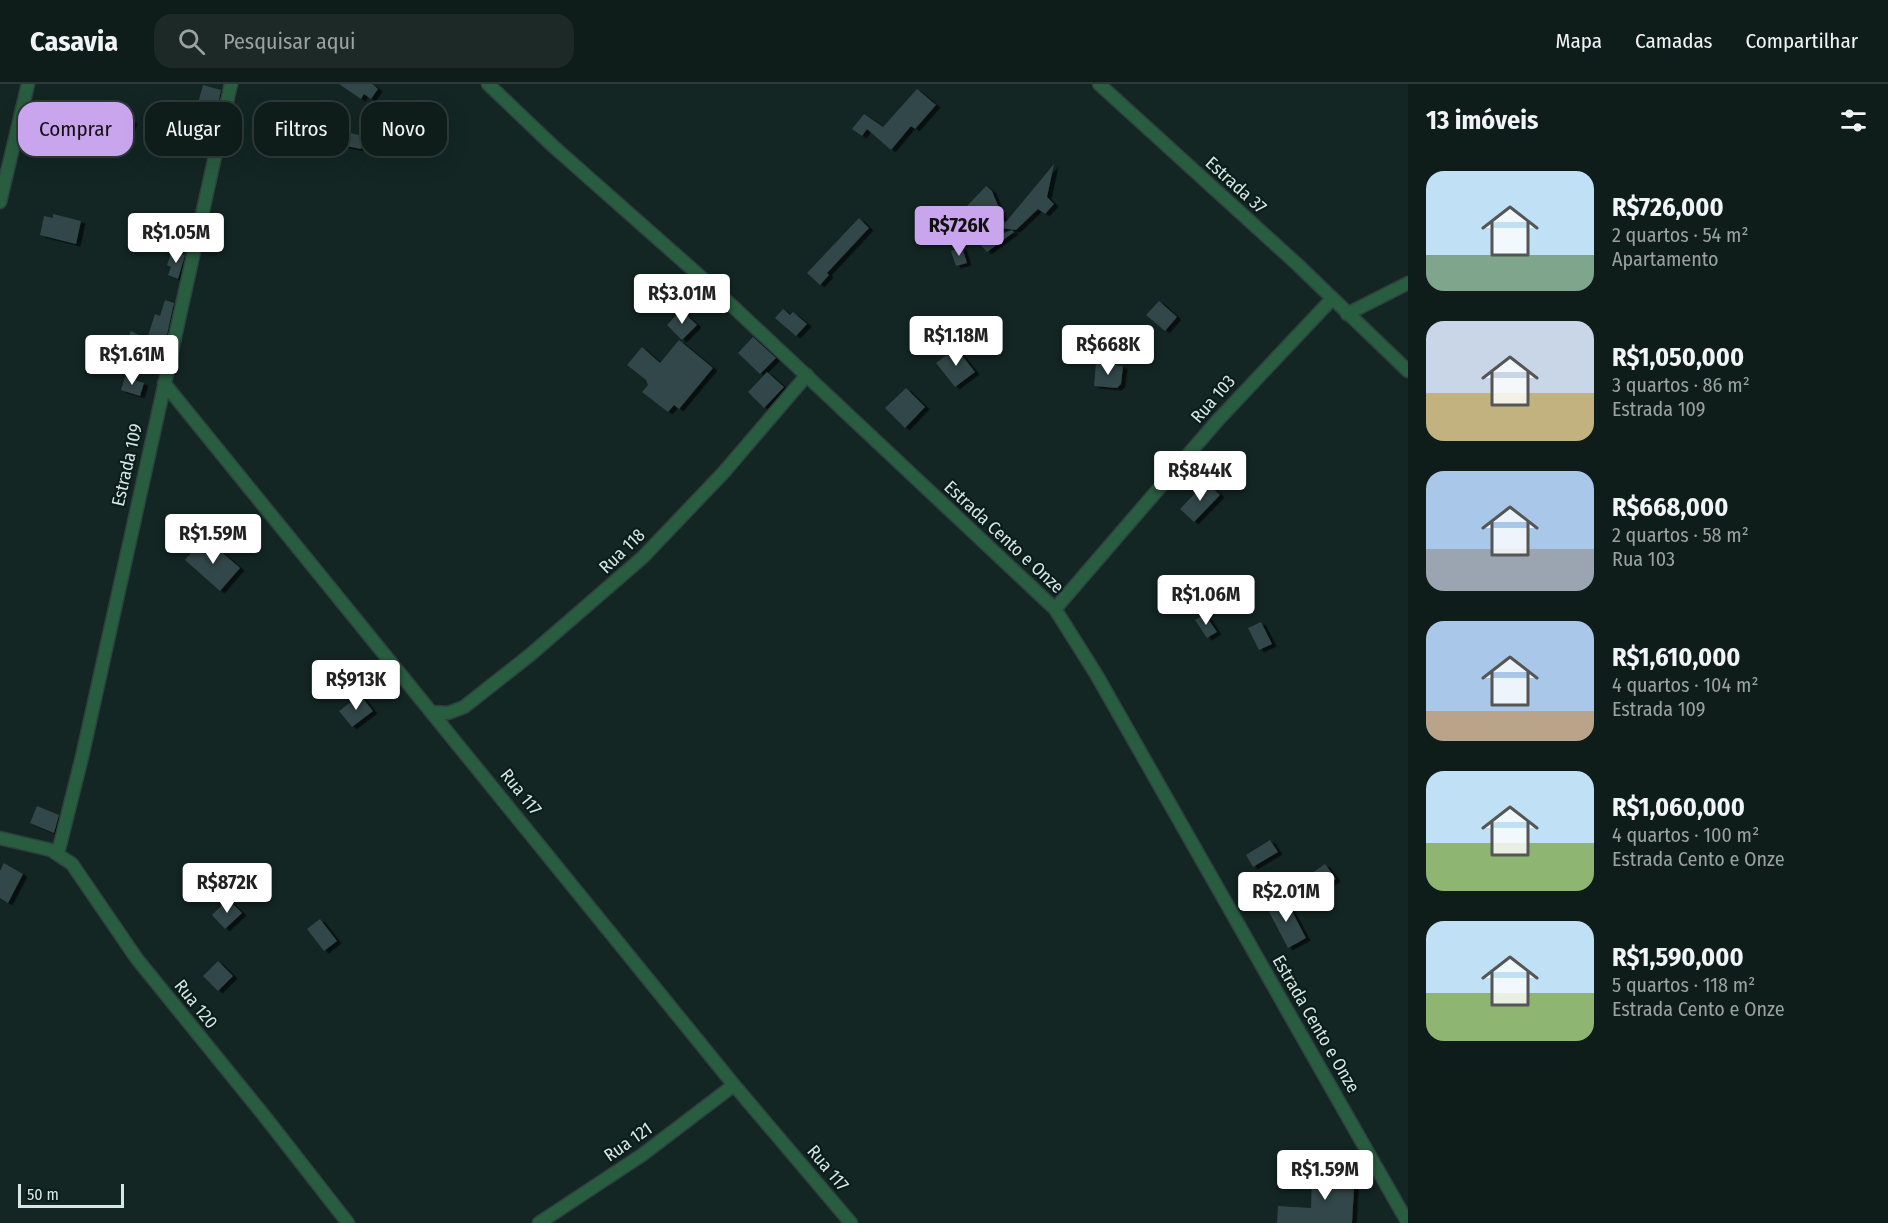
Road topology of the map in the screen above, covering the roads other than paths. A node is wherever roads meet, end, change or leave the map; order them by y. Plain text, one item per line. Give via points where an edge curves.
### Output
1 (28, 84) edge
2 (231, 84) edge
3 (488, 84) edge
4 (1099, 84) edge
5 (0, 202) edge
6 (1408, 283) edge
7 (1332, 299) junction
8 (1347, 314) junction
9 (1408, 371) edge
10 (807, 375) junction
11 (164, 383) junction
12 (1055, 609) junction
13 (432, 712) junction
14 (0, 838) edge
15 (58, 853) junction
16 (734, 1085) junction
17 (348, 1223) edge
18 (539, 1223) edge
19 (851, 1223) edge
20 (1408, 1223) edge

1 - 5 street
2 - 11 street, Estrada 109
3 - 10 street, Estrada Cento e Onze
4 - 7 street, Estrada 37
6 - 8 street
7 - 8 street, Estrada 37
7 - 12 street, Rua 103 via 1225,413
8 - 9 street, Estrada 37
10 - 12 street, Estrada Cento e Onze
10 - 13 street, Rua 118 via 717,480 617,583 464,706 448,713
11 - 13 street, Rua 117
11 - 15 street, Estrada 109
12 - 20 street, Estrada Cento e Onze via 1096,674
13 - 16 street, Rua 117
14 - 15 street
15 - 17 street, Rua 120 via 72,864 137,959
16 - 18 street, Rua 121 via 642,1155
16 - 19 street, Rua 117

